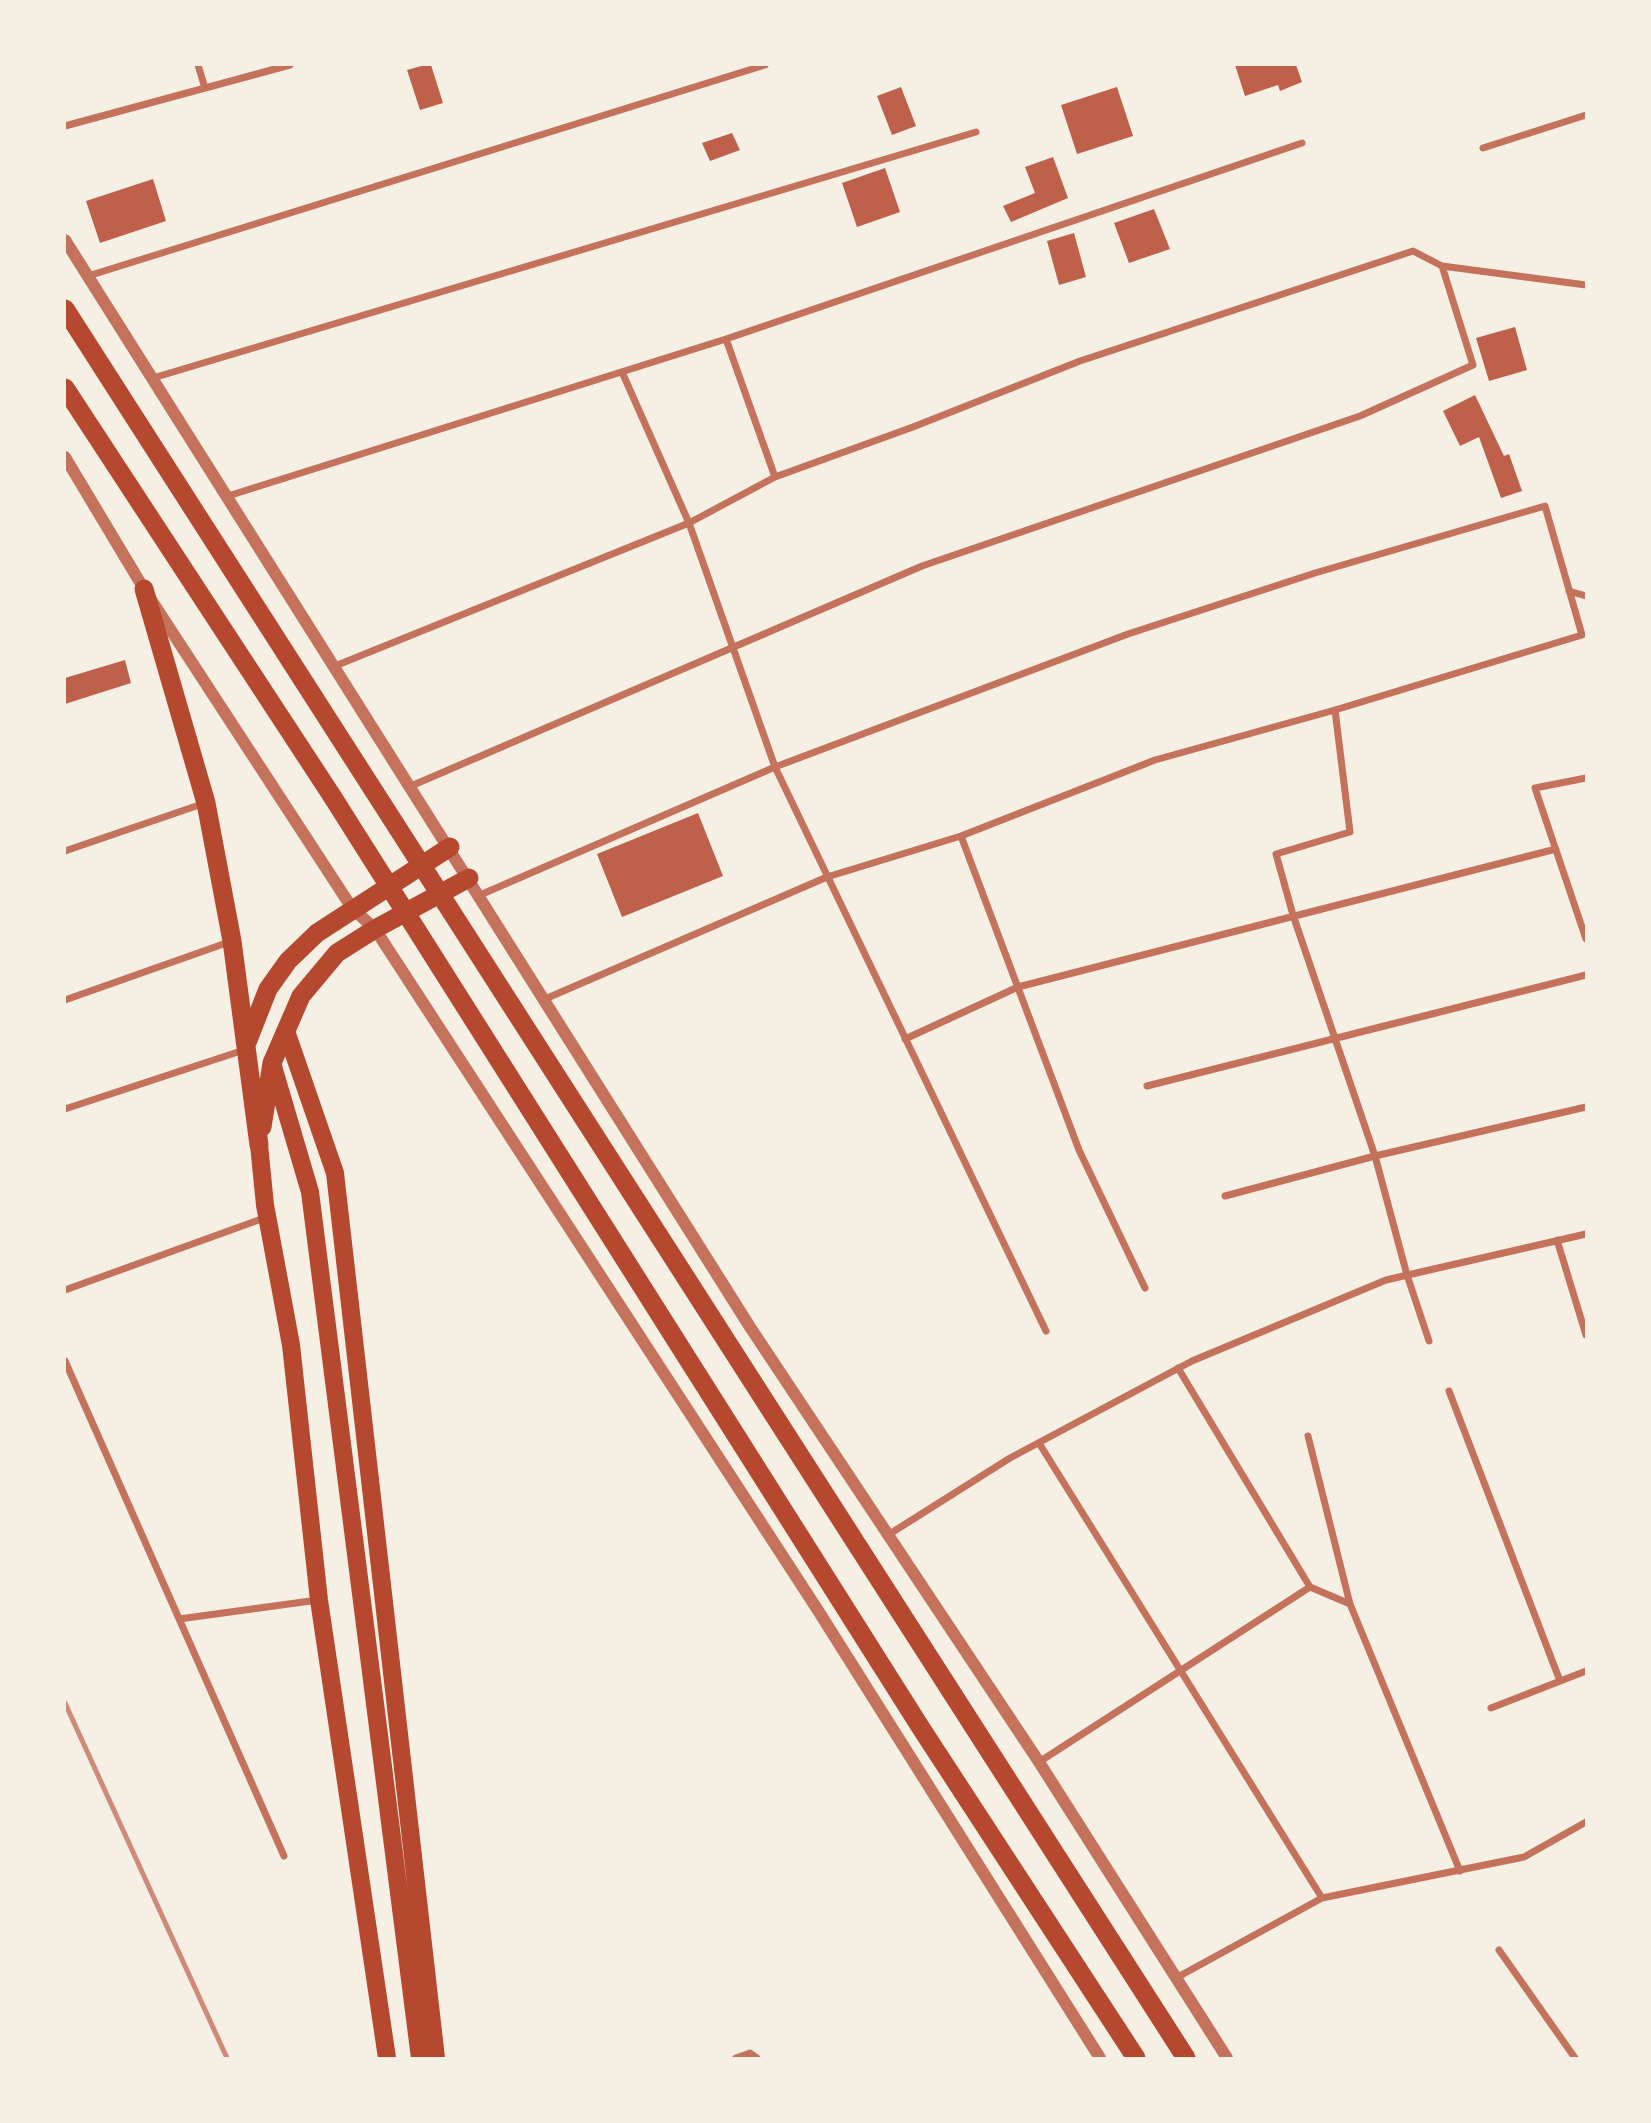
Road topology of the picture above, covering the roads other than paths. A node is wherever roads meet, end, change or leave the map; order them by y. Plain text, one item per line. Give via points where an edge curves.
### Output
1 (198, 65) edge
2 (290, 65) edge
3 (765, 65) edge
4 (755, 66) edge
5 (205, 88) junction
6 (1586, 115) edge
7 (65, 126) edge
8 (976, 132) dead end
9 (1302, 143) dead end
10 (1482, 148) dead end
11 (65, 240) edge
12 (1442, 266) junction
13 (88, 276) junction
14 (1586, 285) edge
15 (65, 309) edge
16 (726, 339) junction
17 (622, 372) junction
18 (153, 378) junction
19 (65, 388) edge
20 (65, 457) edge
21 (775, 477) junction
22 (228, 496) junction
23 (689, 523) junction
24 (145, 589) junction
25 (1569, 591) junction
26 (1586, 596) edge
27 (733, 647) junction
28 (335, 666) junction
29 (1335, 710) junction
30 (775, 767) junction
31 (1586, 778) edge
32 (411, 786) junction
33 (206, 803) junction
34 (961, 836) junction
35 (450, 847) junction
36 (1556, 849) junction
37 (65, 851) edge
38 (827, 877) junction
39 (475, 887) junction
40 (352, 908) junction
41 (1293, 915) junction
42 (375, 929) junction
43 (1586, 939) edge
44 (232, 941) junction
45 (1586, 975) edge
46 (1017, 987) junction
47 (545, 999) junction
48 (65, 1000) edge
49 (286, 1031) junction
50 (905, 1039) junction
51 (1335, 1040) junction
52 (244, 1050) junction
53 (272, 1063) junction
54 (1147, 1086) dead end
55 (1586, 1107) edge
56 (65, 1109) edge
57 (259, 1145) junction
58 (1375, 1156) junction
59 (1225, 1196) dead end
60 (268, 1217) junction
61 (1586, 1234) edge
62 (1557, 1240) junction
63 (1407, 1275) junction
64 (1145, 1288) dead end
65 (65, 1290) edge
66 (1046, 1331) dead end
67 (1586, 1335) edge
68 (1429, 1340) dead end
69 (65, 1361) edge
70 (1178, 1368) junction
71 (1450, 1391) dead end
72 (1308, 1436) dead end
73 (1039, 1443) junction
74 (888, 1535) junction
75 (1310, 1587) junction
76 (319, 1600) junction
77 (1350, 1604) junction
78 (179, 1619) junction
79 (1181, 1669) junction
80 (1586, 1671) edge
81 (1560, 1681) junction
82 (1491, 1708) dead end
83 (1038, 1762) junction
84 (1586, 1822) edge
85 (284, 1856) dead end
86 (1460, 1871) junction
87 (1322, 1898) junction
88 (1499, 1951) dead end
89 (1176, 1978) junction
90 (387, 2058) edge
91 (419, 2058) edge
92 (436, 2058) edge
93 (736, 2058) edge
94 (757, 2058) edge
95 (1100, 2058) edge
96 (1136, 2058) edge
97 (1186, 2058) edge
98 (1227, 2058) edge
99 (1575, 2058) edge

1 - 5 street
2 - 5 street
3 - 4 street
4 - 13 street
5 - 7 street
6 - 10 street
8 - 18 street
9 - 16 street
11 - 13 street
12 - 14 street
12 - 21 street via 1413,251 1080,361
12 - 27 street via 1473,365 1360,416 922,566
13 - 18 street
15 - 97 highway
16 - 17 street
16 - 21 street
17 - 22 street
17 - 23 street
18 - 22 street
19 - 96 highway via 332,796 920,1728
20 - 24 street
21 - 23 street
22 - 28 street
23 - 27 street
23 - 28 street
24 - 33 highway
24 - 40 street
25 - 26 street
25 - 29 street via 1582,635
25 - 30 street via 1545,506 1128,634
27 - 30 street
27 - 32 street
28 - 32 street
29 - 34 street via 1155,760
29 - 41 street via 1350,832 1276,854
30 - 38 street
30 - 39 street
31 - 36 street via 1535,788
32 - 35 street
33 - 37 street
33 - 44 highway
34 - 38 street
34 - 46 street
35 - 39 street
35 - 40 highway
36 - 41 street
36 - 43 street
38 - 47 street
38 - 50 street
39 - 42 highway
39 - 47 street
40 - 42 street
40 - 52 highway via 288,961 268,989
41 - 46 street
41 - 51 street
42 - 49 highway via 337,953 302,996
42 - 95 street via 819,1612
44 - 48 street
44 - 52 highway
45 - 51 street
46 - 50 street
46 - 64 street via 1079,1150
47 - 74 street via 750,1327
49 - 53 highway
49 - 92 main road via 335,1173
50 - 66 street
51 - 54 street
51 - 58 street
52 - 56 street
52 - 57 highway
53 - 57 highway
53 - 91 main road via 310,1192
55 - 58 street
57 - 60 main road
58 - 59 street
58 - 63 street
60 - 65 street
60 - 76 main road via 291,1345
61 - 62 street
62 - 63 street
62 - 67 street
63 - 68 street
63 - 70 street
69 - 78 street
70 - 73 street
70 - 75 street
71 - 81 street
72 - 77 street
73 - 74 street
73 - 79 street
74 - 83 street
75 - 77 street
75 - 79 street
76 - 78 street
76 - 90 main road
77 - 86 street
78 - 85 street
79 - 83 street
79 - 87 street
80 - 81 street
81 - 82 street
83 - 89 street
84 - 86 street via 1524,1857
86 - 87 street
87 - 89 street
88 - 99 street
89 - 98 street
93 - 94 street via 751,2053

